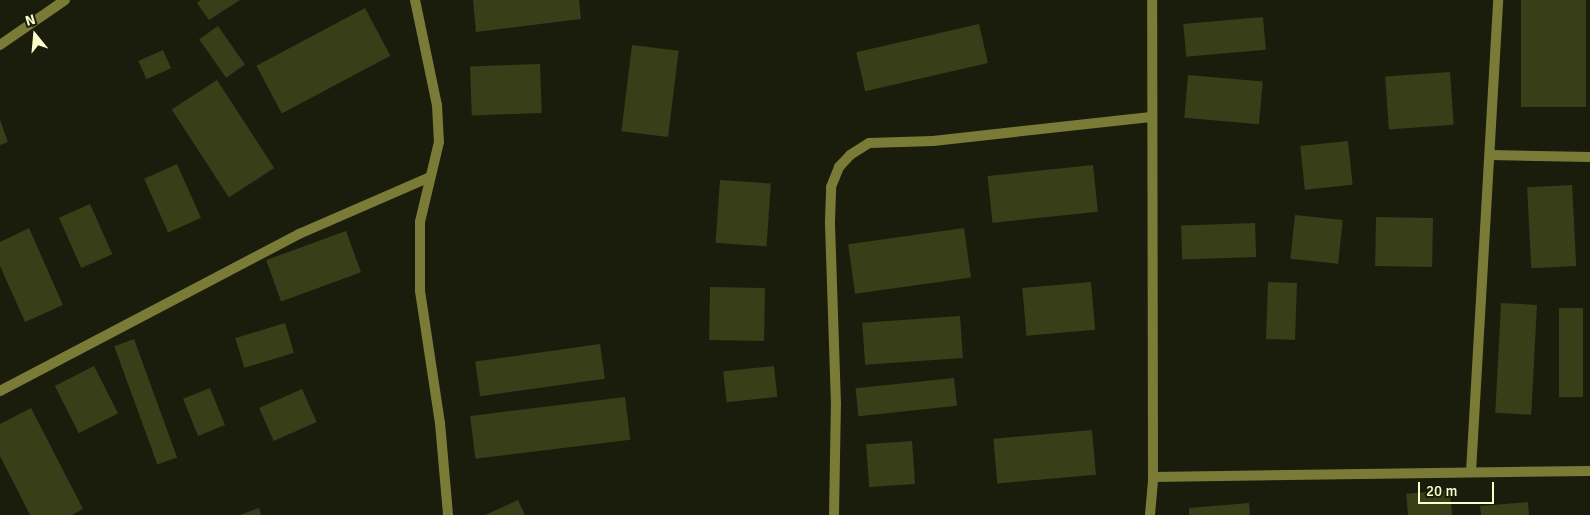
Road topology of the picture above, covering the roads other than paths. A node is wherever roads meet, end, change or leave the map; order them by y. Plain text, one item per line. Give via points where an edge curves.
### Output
1 (65, 0) edge
2 (415, 0) edge
3 (1152, 0) edge
4 (1498, 0) edge
5 (0, 45) edge
6 (1151, 117) junction
7 (1490, 155) junction
8 (1590, 157) edge
9 (430, 177) junction
10 (0, 391) edge
11 (1590, 471) edge
12 (1470, 472) junction
13 (1153, 477) junction
14 (448, 515) edge
15 (834, 515) edge
16 (1150, 515) edge

1 - 5 street
2 - 9 street via 438,105 439,142
3 - 6 street
4 - 7 street
6 - 13 street
6 - 15 street via 932,141 869,144 850,154 839,167 831,187 830,221 836,405
7 - 8 street
7 - 12 street
9 - 10 street via 299,234
9 - 14 street via 420,222 420,291 440,423
11 - 12 street
12 - 13 street
13 - 16 street

